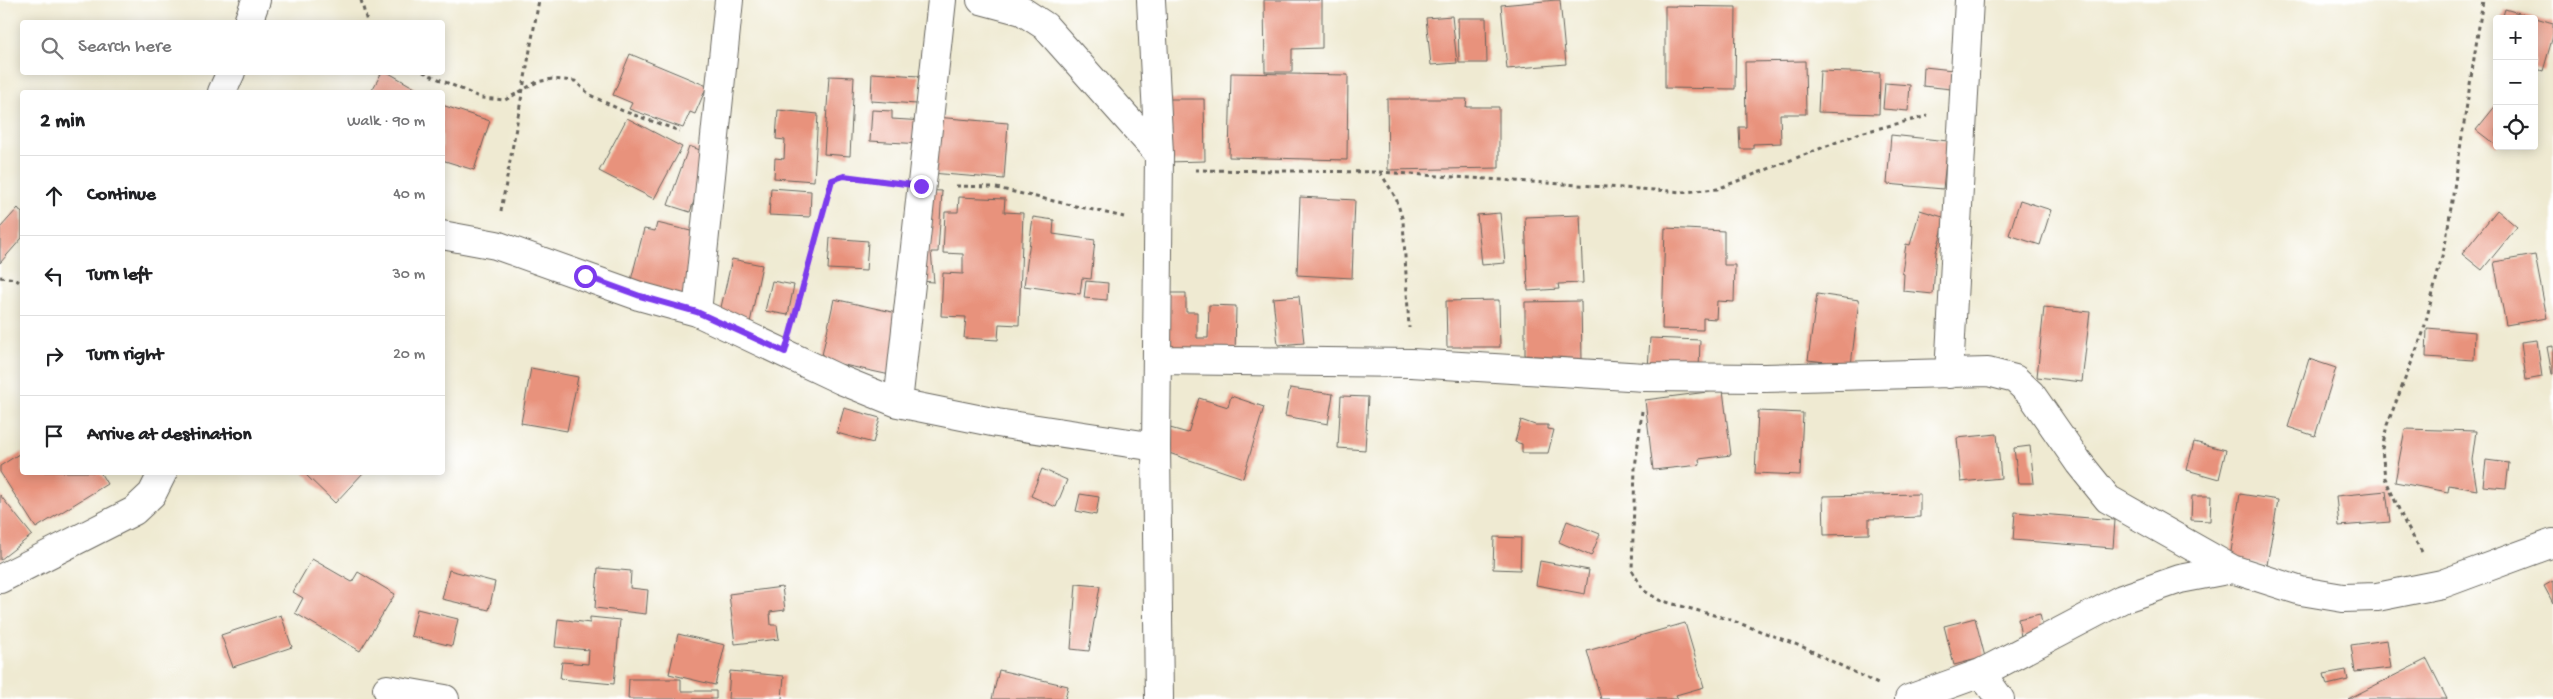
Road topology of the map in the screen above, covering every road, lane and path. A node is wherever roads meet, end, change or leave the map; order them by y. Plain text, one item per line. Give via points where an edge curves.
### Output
1 (256, 0) edge
2 (361, 0) edge
3 (539, 0) edge
4 (728, 0) edge
5 (942, 0) edge
6 (981, 0) edge
7 (1151, 0) edge
8 (1969, 0) edge
9 (2483, 0) edge
10 (249, 20) edge
11 (366, 20) edge
12 (230, 75) edge
13 (430, 75) edge
14 (223, 90) edge
15 (522, 92) junction
16 (1963, 107) junction
17 (716, 128) junction
18 (1159, 162) junction
19 (1380, 172) junction
20 (921, 186) junction
21 (1158, 225) junction
22 (445, 236) edge
23 (496, 245) junction
24 (0, 277) edge
25 (20, 283) edge
26 (697, 312) junction
27 (785, 352) junction
28 (1157, 360) junction
29 (1411, 363) junction
30 (1949, 374) junction
31 (1645, 377) junction
32 (898, 403) junction
33 (1156, 447) junction
34 (162, 475) edge
35 (2553, 543) edge
36 (2232, 569) junction
37 (0, 579) edge
38 (2442, 584) junction
39 (1981, 673) junction
40 (387, 689) dead end
41 (445, 699) edge
42 (1159, 699) edge
43 (1910, 699) edge
44 (2000, 699) edge

1 - 10 street
2 - 11 path
3 - 15 path
4 - 17 street
5 - 20 street
6 - 18 street via 1022,12 1045,26
7 - 18 street
8 - 16 street
9 - 38 path via 2446,240 2423,333 2387,426 2382,449 2385,478 2405,523
12 - 14 street
13 - 15 path via 481,98 505,100
15 - 17 path via 537,82 552,79 575,82 590,95 623,111 663,123 690,136
15 - 23 path
16 - 19 path via 1860,133 1717,188 1684,192
16 - 30 street
17 - 26 street
18 - 19 path
18 - 21 street
19 - 29 path via 1396,198 1403,221
20 - 21 path via 992,187
20 - 27 path via 844,176 832,180
20 - 32 street
21 - 28 street
22 - 23 street
23 - 26 street via 640,296
24 - 25 path
26 - 27 street
27 - 32 street
28 - 29 street
28 - 33 street
29 - 31 street
30 - 31 street
30 - 36 street via 1988,372 2015,379 2031,394 2108,499
31 - 43 path via 1635,468 1632,570 1643,590 1659,600 1728,619 1803,647
32 - 33 street via 997,423
33 - 42 street
34 - 37 street via 152,494 134,511
35 - 38 street
36 - 38 street via 2302,591 2343,598 2377,597
36 - 39 street via 2180,579 2122,599
39 - 43 street
39 - 44 street
40 - 41 street

